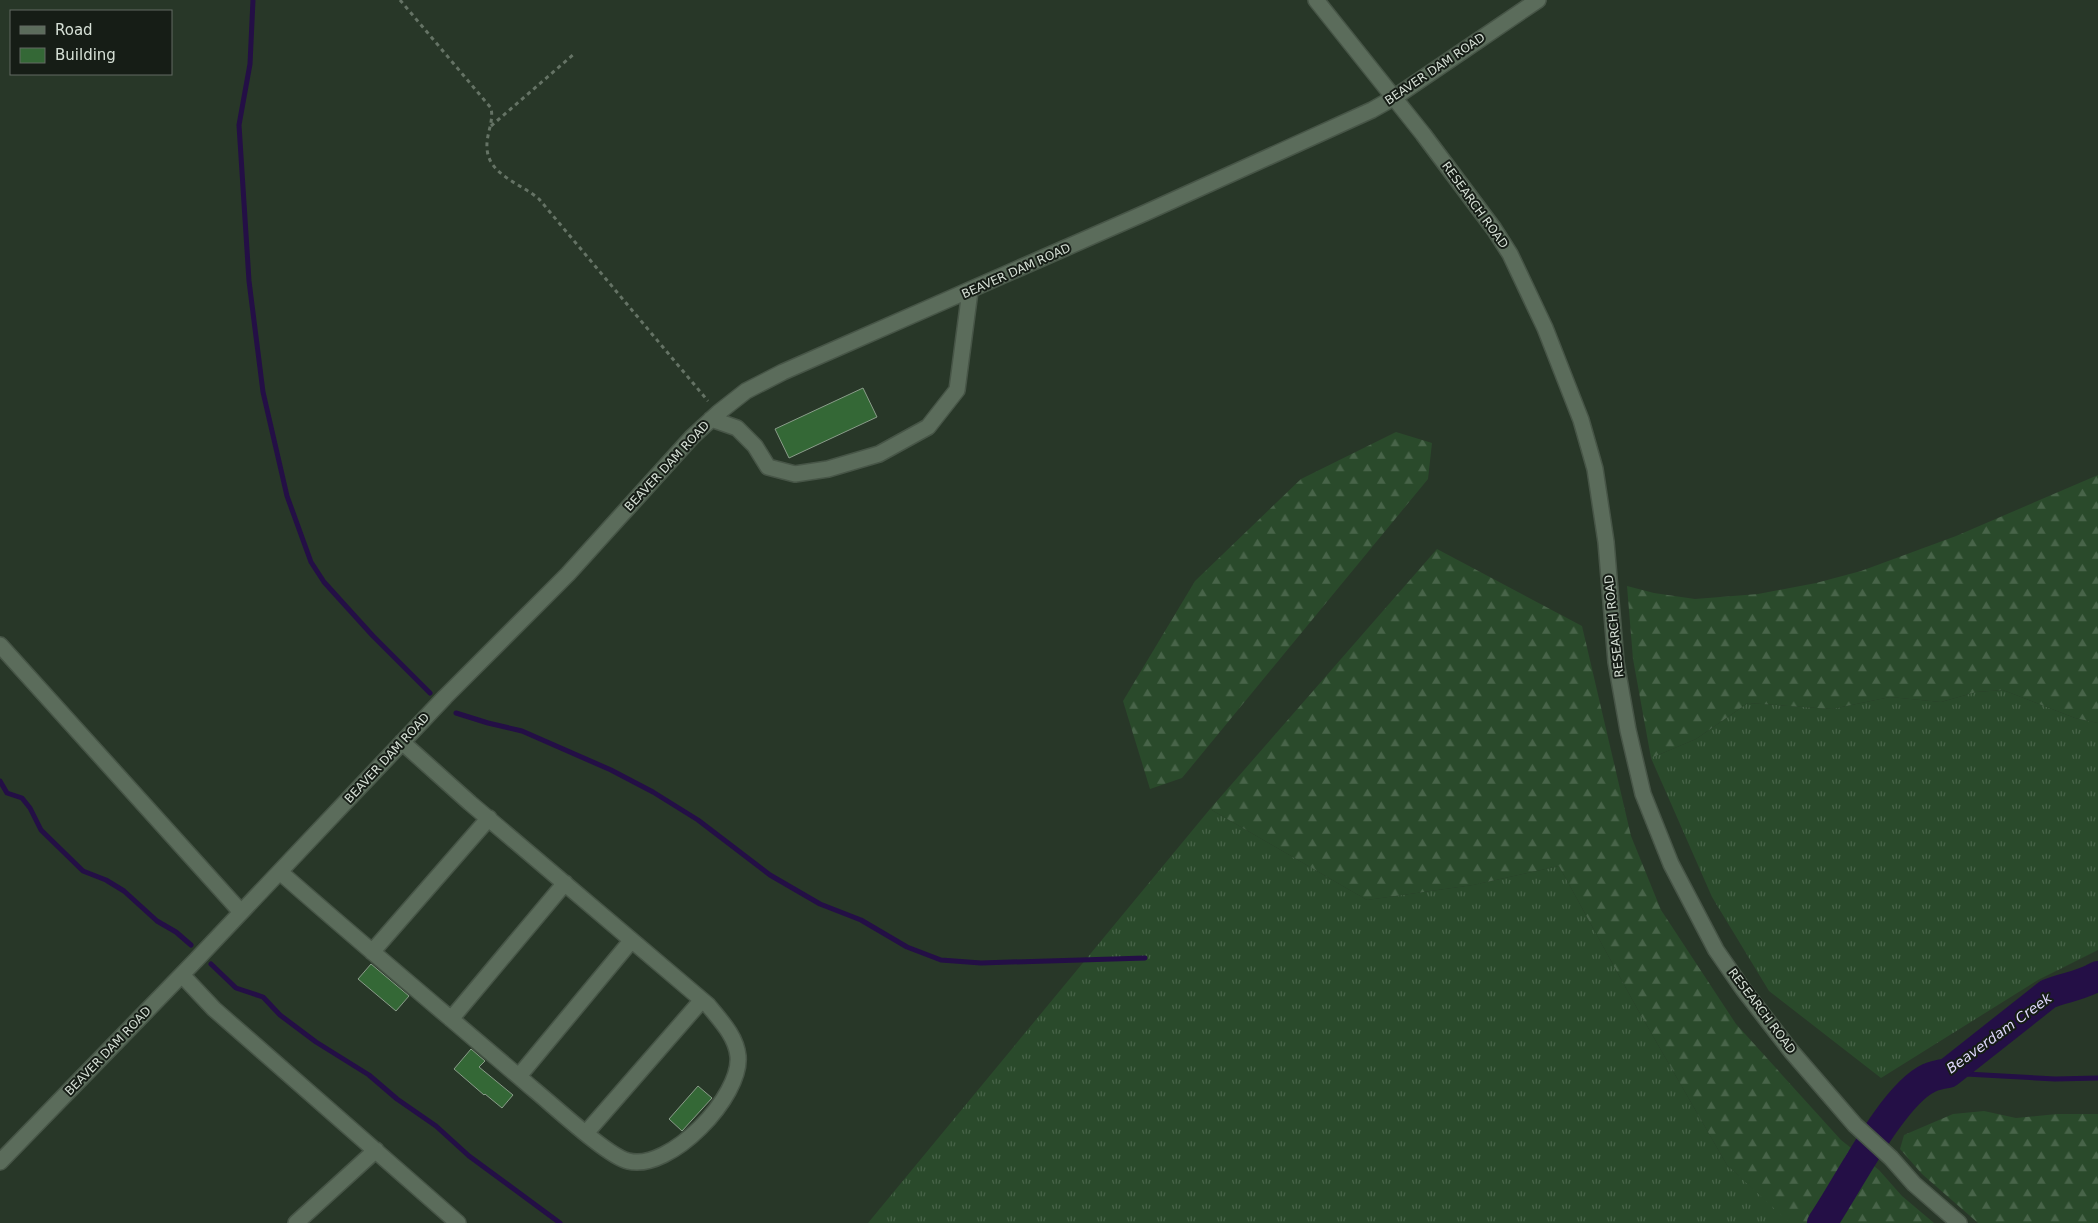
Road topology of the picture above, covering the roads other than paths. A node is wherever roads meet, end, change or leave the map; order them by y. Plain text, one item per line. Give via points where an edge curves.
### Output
1 (1316, 0) edge
2 (1538, 0) edge
3 (1395, 97) junction
4 (970, 291) junction
5 (714, 416) junction
6 (0, 645) edge
7 (402, 742) junction
8 (489, 818) junction
9 (280, 872) junction
10 (564, 884) junction
11 (242, 912) junction
12 (631, 941) junction
13 (372, 952) junction
14 (182, 975) junction
15 (702, 1000) junction
16 (451, 1019) junction
17 (519, 1076) junction
18 (586, 1132) junction
19 (376, 1150) junction
20 (0, 1162) edge
21 (296, 1223) edge
22 (458, 1223) edge
23 (1958, 1223) edge

1 - 3 street, RESEARCH ROAD
2 - 3 street, BEAVER DAM ROAD
3 - 4 street, BEAVER DAM ROAD via 1270,157
3 - 23 street, RESEARCH ROAD via 1510,254 1576,406 1595,469 1600,499 1616,662 1634,761 1643,794 1671,864 1716,950 1791,1051 1855,1125
4 - 5 street, BEAVER DAM ROAD via 783,372 746,391
4 - 5 street via 957,390 928,427 879,454 828,469 795,474 768,467 738,428
5 - 7 street, BEAVER DAM ROAD via 692,436 568,574
6 - 11 street
7 - 8 street
7 - 9 street, BEAVER DAM ROAD
8 - 10 street
8 - 13 street
9 - 11 street, BEAVER DAM ROAD
9 - 13 street
10 - 12 street
10 - 16 street
11 - 14 street, BEAVER DAM ROAD
12 - 15 street
12 - 17 street
13 - 16 street
14 - 19 street via 214,1009
14 - 20 street, BEAVER DAM ROAD
15 - 18 street
15 - 18 street via 731,1035 738,1058 729,1092 704,1125 680,1147 663,1156 638,1162 619,1157
16 - 17 street
17 - 18 street
19 - 21 street
19 - 22 street

